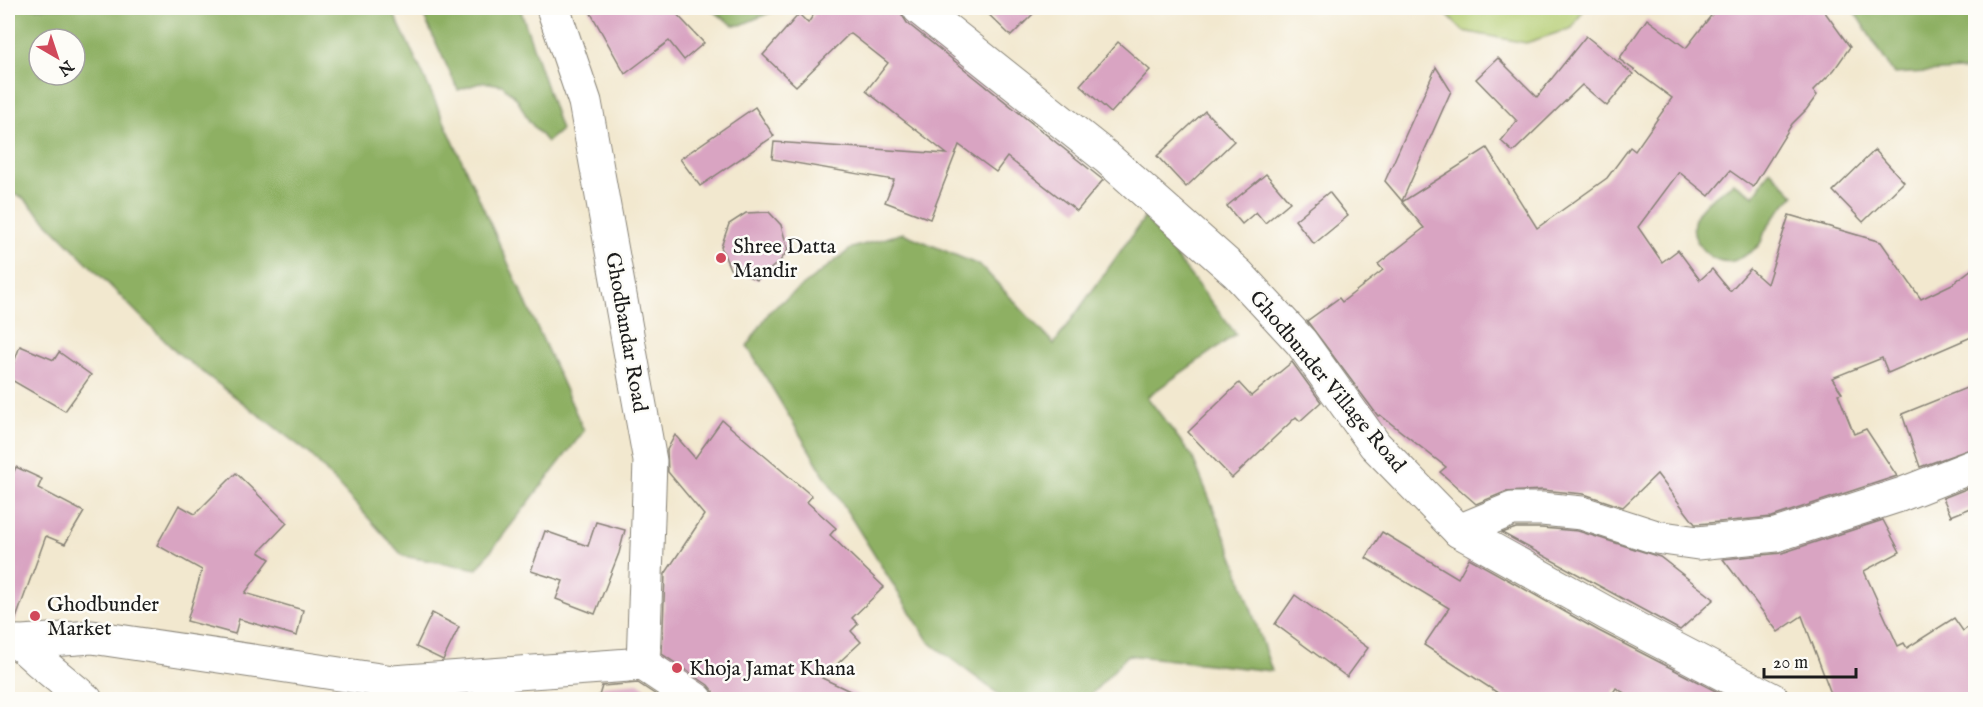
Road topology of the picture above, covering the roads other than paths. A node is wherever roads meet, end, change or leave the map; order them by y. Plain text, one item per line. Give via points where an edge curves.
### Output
1 (553, 8) edge
2 (919, 8) edge
3 (1976, 465) edge
4 (1459, 531) junction
5 (13, 642) edge
6 (643, 664) junction
7 (87, 699) edge
8 (697, 699) edge
9 (1773, 699) edge

1 - 6 street, Ghodbandar Road via 585,102 650,461
2 - 4 street, Ghodbunder Village Road via 1106,157 1238,274 1301,342 1375,445
3 - 4 street via 1900,495 1776,535 1698,543 1656,537 1582,513 1512,508
4 - 9 street, Ghodbunder Village Road
5 - 6 street via 92,636 393,682
5 - 7 street
6 - 8 street

